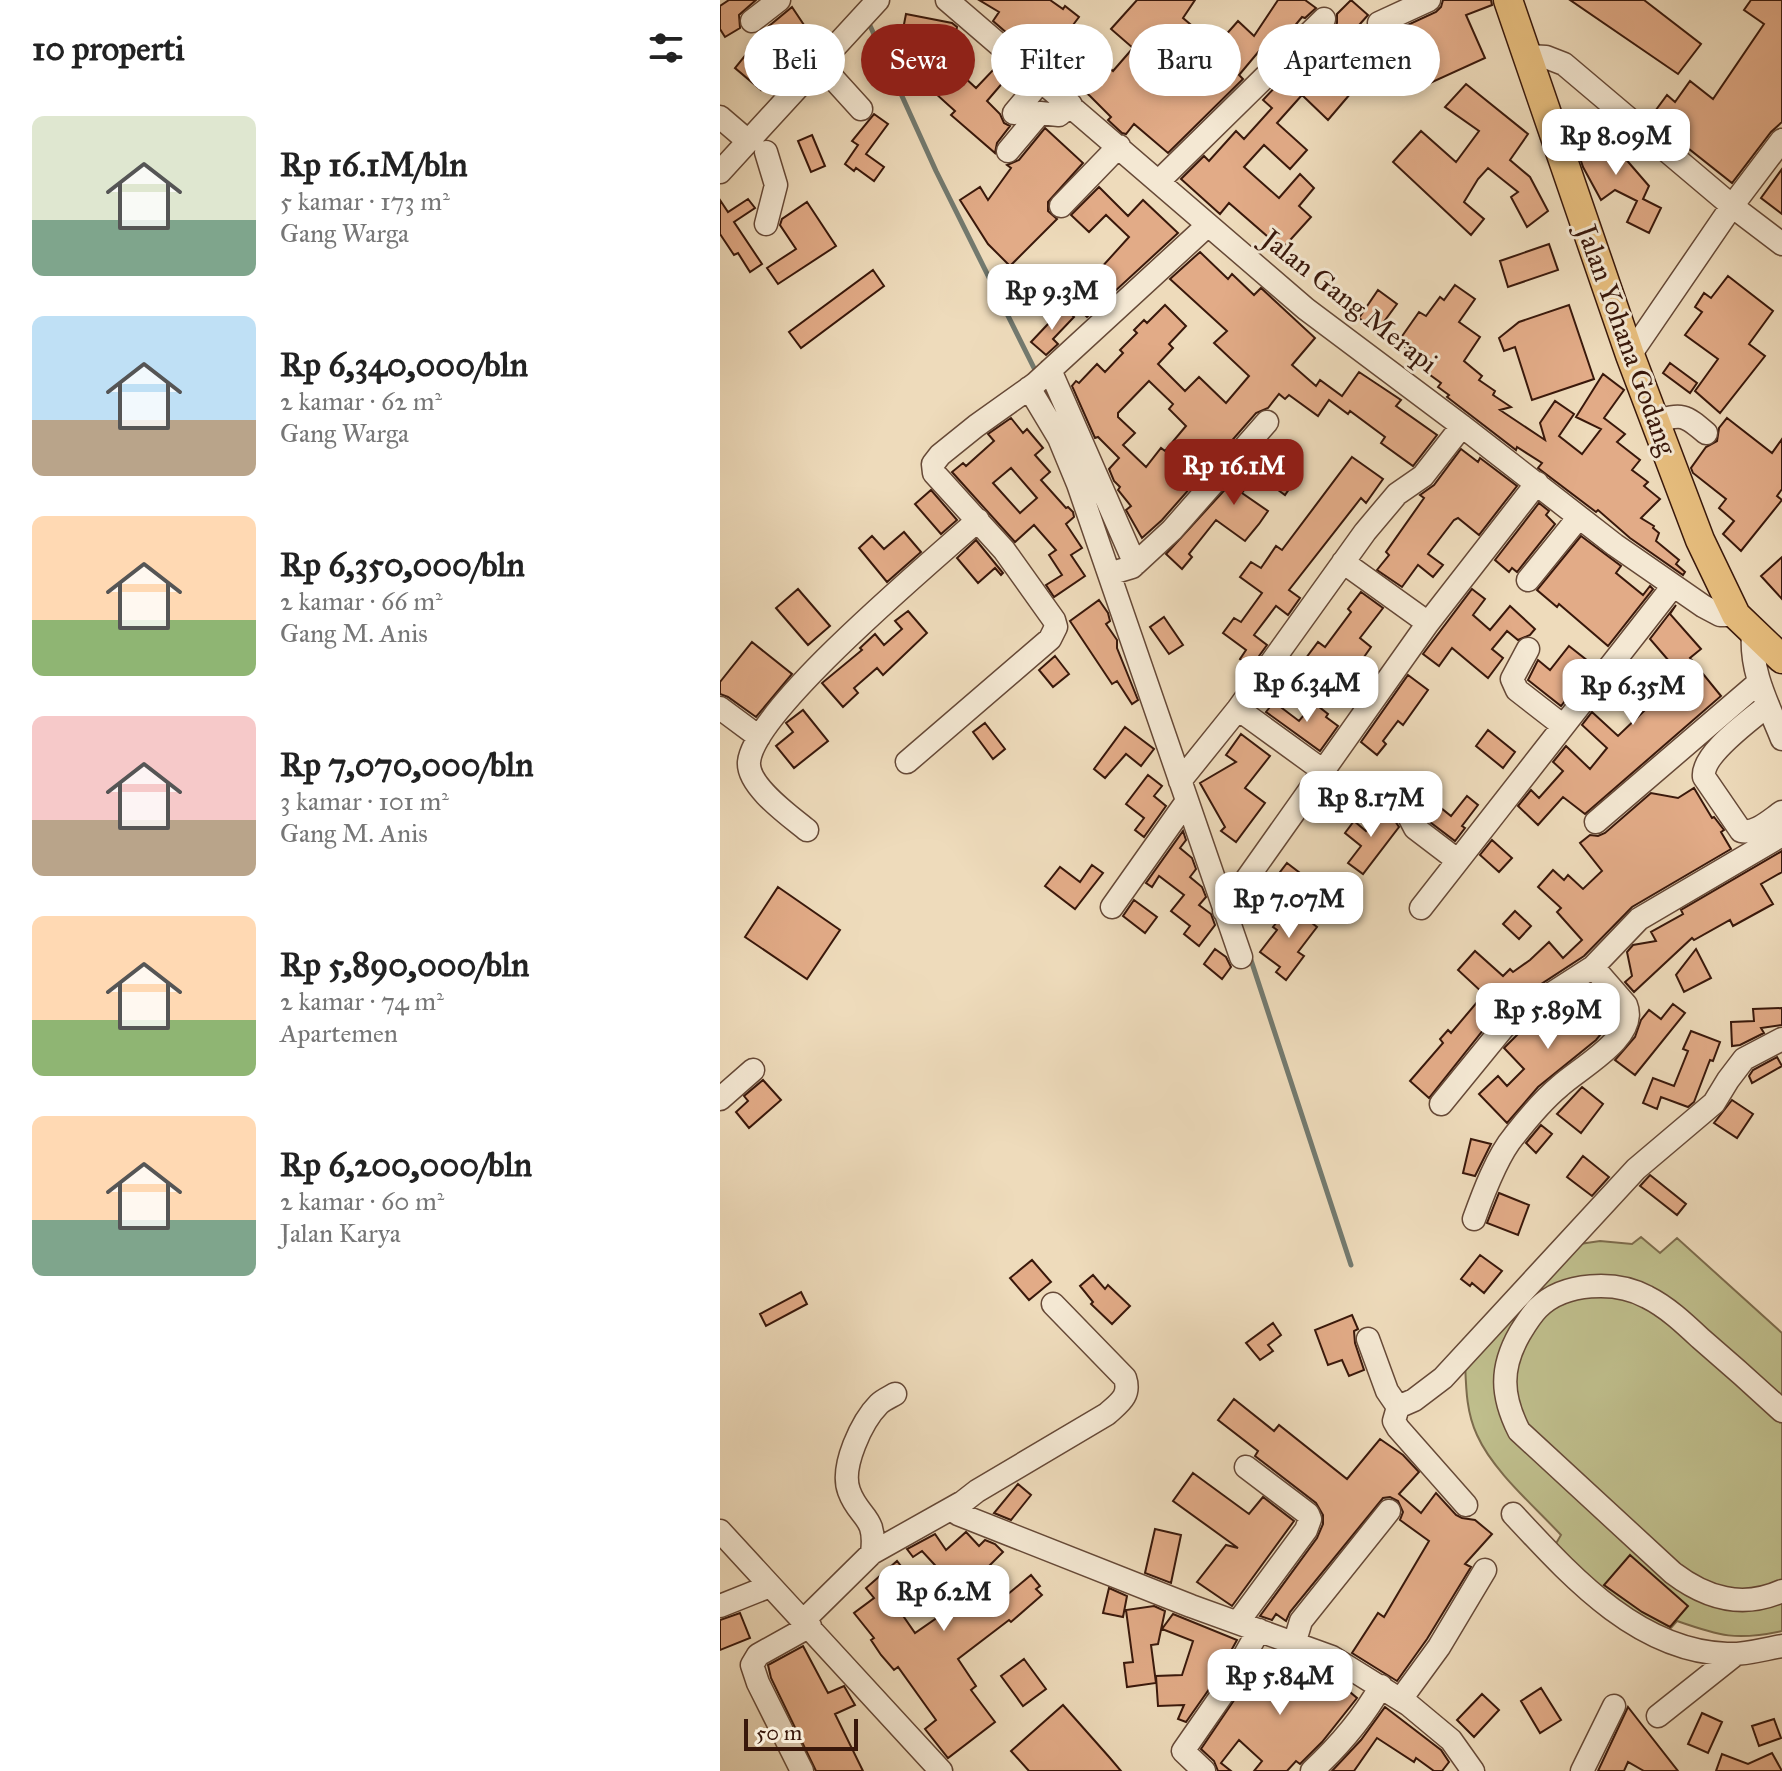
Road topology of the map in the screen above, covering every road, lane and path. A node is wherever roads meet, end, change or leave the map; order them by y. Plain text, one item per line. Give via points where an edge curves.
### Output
1 (779, 0) edge
2 (848, 0) edge
3 (947, 0) edge
4 (1429, 0) edge
5 (1508, 0) edge
6 (867, 13) edge
7 (1324, 19) dead end
8 (752, 21) dead end
9 (1379, 23) dead end
10 (991, 37) edge
11 (845, 38) edge
12 (1528, 56) junction
13 (845, 91) edge
14 (796, 96) edge
15 (1028, 96) edge
16 (1061, 96) edge
17 (1071, 105) junction
18 (861, 109) dead end
19 (1014, 113) dead end
20 (720, 117) edge
21 (1782, 140) edge
22 (758, 143) junction
23 (1119, 146) junction
24 (1008, 151) dead end
25 (720, 172) edge
26 (1159, 181) junction
27 (1061, 206) dead end
28 (1732, 206) junction
29 (766, 224) dead end
30 (1208, 225) junction
31 (1782, 244) edge
32 (1630, 355) junction
33 (1040, 379) junction
34 (1267, 422) dead end
35 (1655, 422) junction
36 (1462, 426) junction
37 (1706, 433) dead end
38 (1537, 483) junction
39 (1579, 517) junction
40 (978, 520) junction
41 (1343, 562) junction
42 (1121, 570) junction
43 (1528, 580) dead end
44 (1673, 586) junction
45 (1428, 623) junction
46 (1744, 624) junction
47 (1528, 649) dead end
48 (1782, 659) edge
49 (1758, 683) junction
50 (1768, 705) junction
51 (720, 708) edge
52 (1238, 709) junction
53 (1562, 725) junction
54 (759, 737) junction
55 (1782, 739) edge
56 (907, 762) dead end
57 (1322, 770) junction
58 (1185, 782) junction
59 (1390, 792) dead end
60 (1782, 812) edge
61 (1596, 822) dead end
62 (807, 830) dead end
63 (1782, 835) edge
64 (1457, 860) junction
65 (1230, 904) junction
66 (1112, 907) dead end
67 (1421, 908) dead end
68 (1241, 957) dead end
69 (1593, 967) junction
70 (1782, 1039) edge
71 (753, 1070) dead end
72 (720, 1099) edge
73 (1441, 1104) dead end
74 (1474, 1219) dead end
75 (1053, 1304) dead end
76 (1368, 1339) dead end
77 (895, 1394) dead end
78 (1398, 1407) junction
79 (1782, 1411) edge
80 (1246, 1467) dead end
81 (961, 1503) junction
82 (1466, 1505) dead end
83 (1389, 1511) dead end
84 (1513, 1514) dead end
85 (720, 1531) edge
86 (872, 1553) junction
87 (1485, 1570) dead end
88 (770, 1586) junction
89 (1782, 1591) edge
90 (720, 1606) edge
91 (807, 1623) junction
92 (1248, 1626) junction
93 (1294, 1644) junction
94 (1782, 1646) edge
95 (1736, 1654) junction
96 (1381, 1686) junction
97 (1401, 1699) junction
98 (1614, 1706) dead end
99 (1658, 1716) dead end
100 (802, 1771) edge
101 (941, 1771) edge
102 (1204, 1771) edge
103 (1312, 1771) edge
104 (1473, 1771) edge
105 (1582, 1771) edge

1 - 8 street
2 - 6 street
3 - 10 street, Jalan Gang Merapi
4 - 9 street
5 - 12 main road, Jalan Yohana Godang
6 - 11 street
7 - 26 street
12 - 28 street via 1564,64
12 - 32 main road, Jalan Yohana Godang
13 - 18 street
14 - 22 street
15 - 19 street
16 - 17 street, Jalan Gang Merapi
17 - 23 street, Jalan Gang Merapi
17 - 24 street via 1059,115 1040,113
20 - 22 street
21 - 28 street
22 - 25 street
22 - 29 street via 776,185
23 - 26 street, Jalan Gang Merapi
23 - 27 street
26 - 30 street, Jalan Gang Merapi
28 - 31 street
28 - 32 street
30 - 33 street
30 - 36 street, Jalan Gang Merapi via 1306,309
32 - 35 main road, Jalan Yohana Godang
33 - 40 street via 933,464 934,473
33 - 42 street via 1078,484
34 - 42 street via 1192,508
35 - 37 street via 1681,415
35 - 46 main road, Jalan Yohana Godang via 1714,574
36 - 38 street, Jalan Gang Merapi
36 - 41 street via 1429,470 1397,494
38 - 39 street, Jalan Gang Merapi
38 - 45 street
39 - 43 street
39 - 44 street, Jalan Gang Merapi
40 - 54 street via 829,655
40 - 56 street via 1021,570 1056,631
41 - 45 street
41 - 52 street
42 - 58 street
44 - 46 street, Jalan Gang Merapi
44 - 53 street
45 - 57 street
46 - 48 main road, Jalan Yohana Godang
46 - 49 street
47 - 53 street via 1513,683
49 - 50 street
49 - 61 street
50 - 55 street
50 - 60 street via 1709,758 1703,770 1741,831 1756,829
51 - 54 street
52 - 57 street
52 - 58 street
53 - 64 street
54 - 62 street via 749,764 755,781
57 - 65 street
58 - 65 street
58 - 66 street
59 - 64 street via 1415,828
63 - 69 street via 1639,919
64 - 67 street
65 - 68 street
69 - 73 street via 1515,1017
69 - 74 street via 1626,1005 1625,1027 1513,1136
70 - 78 street via 1744,1059 1714,1103 1636,1169 1443,1378
71 - 72 street
75 - 81 street via 1125,1378 1128,1391 1107,1414
76 - 78 street
77 - 86 street via 866,1423 846,1470 848,1490 870,1521
78 - 82 street via 1398,1428
79 - 89 street via 1669,1311 1620,1288 1585,1287 1538,1307 1509,1352 1505,1368 1507,1401 1519,1431 1673,1573 1721,1599 1741,1601
80 - 92 street via 1310,1519
81 - 86 street
81 - 92 street via 961,1516
83 - 93 street via 1301,1621
84 - 95 street via 1570,1575 1625,1617 1671,1644
85 - 88 street
86 - 91 street
87 - 97 street
88 - 90 street
88 - 91 street
91 - 100 street via 758,1655 752,1665
91 - 101 street
92 - 93 street
92 - 102 street via 1224,1692 1183,1751
93 - 96 street via 1332,1657
94 - 95 street
95 - 99 street
96 - 97 street
96 - 103 street via 1353,1727
97 - 104 street via 1451,1740
98 - 105 street

